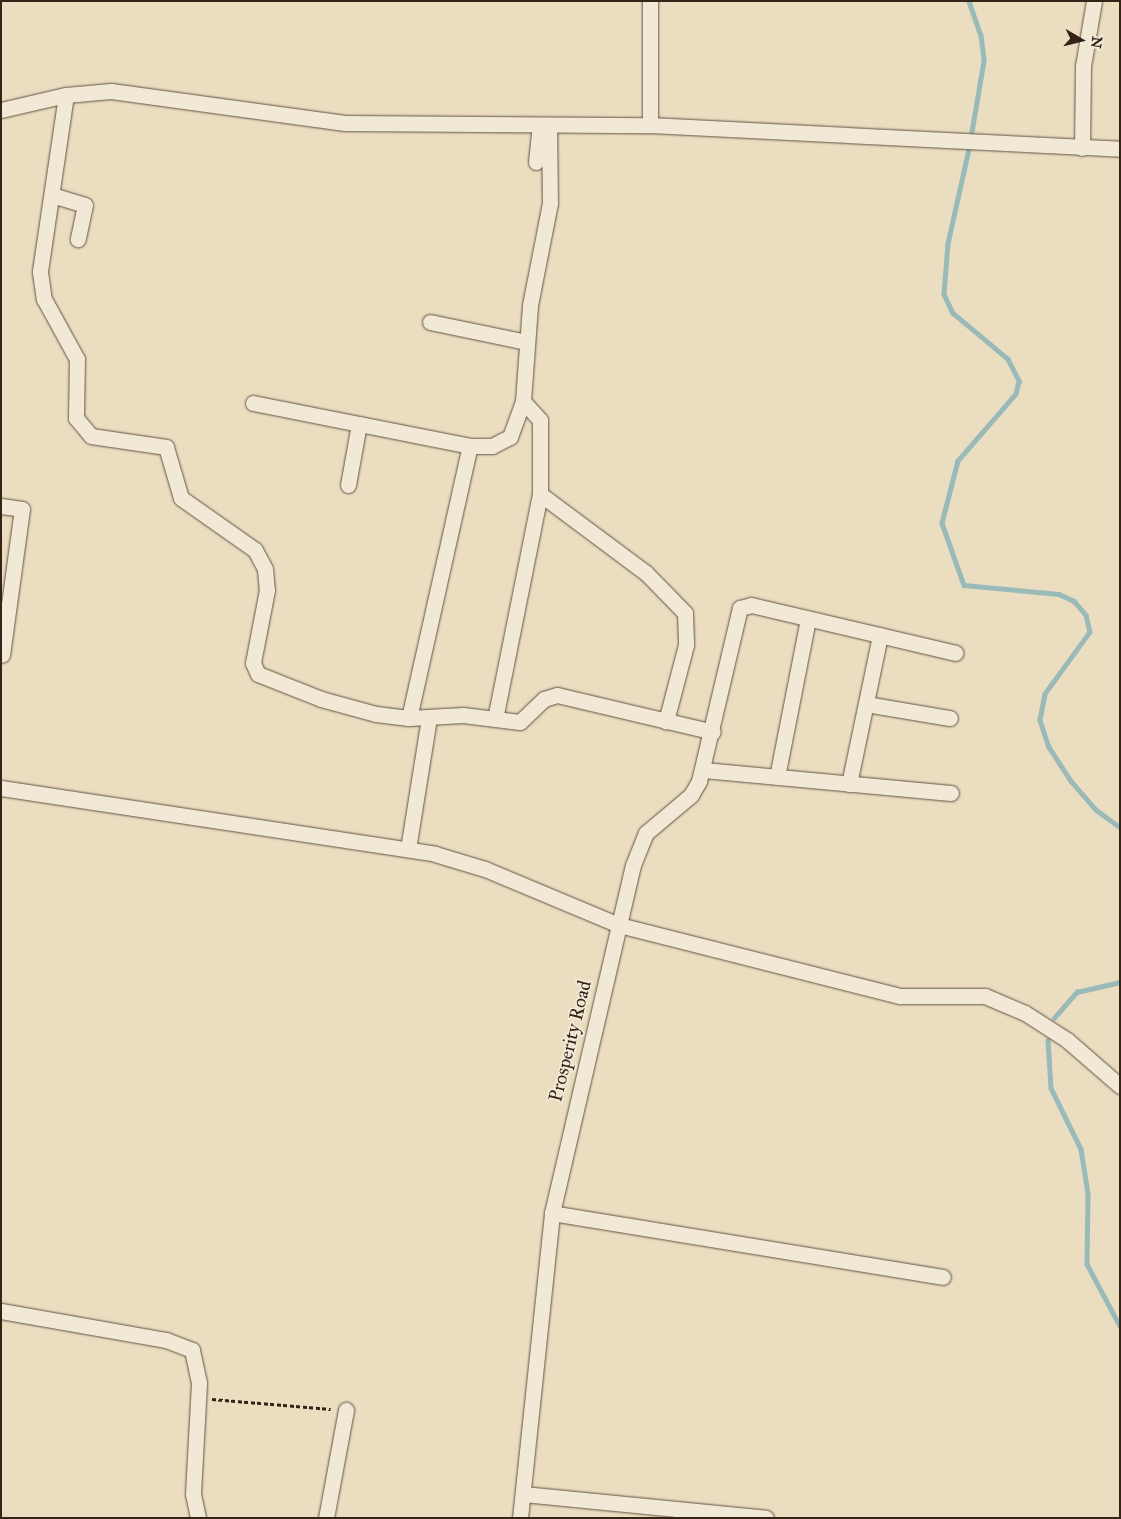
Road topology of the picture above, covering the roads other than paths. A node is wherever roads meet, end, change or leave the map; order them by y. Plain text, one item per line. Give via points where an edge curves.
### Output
1 (650, 1) edge
2 (1094, 1) edge
3 (66, 95) junction
4 (1, 110) edge
5 (544, 125) junction
6 (650, 125) junction
7 (1082, 148) junction
8 (1120, 149) edge
9 (536, 162) dead end
10 (52, 195) junction
11 (78, 239) dead end
12 (430, 322) dead end
13 (527, 342) junction
14 (523, 401) junction
15 (252, 403) dead end
16 (359, 424) junction
17 (470, 446) junction
18 (348, 485) dead end
19 (540, 494) junction
20 (1, 506) edge
21 (808, 619) junction
22 (880, 636) junction
23 (955, 653) dead end
24 (2, 655) edge
25 (866, 704) junction
26 (409, 718) junction
27 (429, 718) junction
28 (950, 718) dead end
29 (495, 719) junction
30 (666, 721) junction
31 (713, 732) junction
32 (703, 770) junction
33 (777, 777) junction
34 (849, 784) junction
35 (1, 788) edge
36 (950, 793) dead end
37 (408, 849) junction
38 (619, 925) junction
39 (1120, 1086) edge
40 (552, 1213) junction
41 (943, 1277) dead end
42 (1, 1311) edge
43 (346, 1410) road end
44 (523, 1494) junction
45 (198, 1518) edge
46 (326, 1518) edge
47 (520, 1518) edge
48 (766, 1518) edge

1 - 6 street
2 - 7 street via 1084,66
3 - 4 street
3 - 5 street via 111,91 171,97 345,123
3 - 10 street
5 - 6 street
5 - 9 street
5 - 13 street via 550,203 535,271
6 - 7 street
7 - 8 street
10 - 11 street via 85,205
10 - 26 street via 42,249 42,288 52,316 74,346 79,426 91,436 166,447 181,498 255,550 267,581 253,663 258,674 347,708
12 - 13 street
13 - 14 street
14 - 17 street via 510,437 492,446
14 - 19 street via 540,420
15 - 16 street
16 - 17 street
16 - 18 street
17 - 26 street
19 - 29 street
19 - 30 street via 646,572 685,613 686,645
20 - 24 street via 22,509
21 - 22 street
21 - 31 street, Prosperity Road via 742,606
21 - 33 street
22 - 23 street
22 - 25 street
25 - 28 street
25 - 34 street
26 - 27 street
27 - 29 street via 463,715
27 - 37 street
29 - 30 street via 520,722 544,699 557,695
30 - 31 street
31 - 32 street, Prosperity Road
32 - 33 street
32 - 38 street, Prosperity Road via 690,795 646,833 633,864
33 - 34 street
34 - 36 street
35 - 37 street
37 - 38 street via 485,869
38 - 39 street via 900,996 984,996 1003,1002 1067,1040
38 - 40 street, Prosperity Road
40 - 41 street
40 - 44 street, Prosperity Road
42 - 45 street via 180,1343 192,1350 198,1365 192,1494
43 - 46 street
44 - 47 street, Prosperity Road
44 - 48 street

